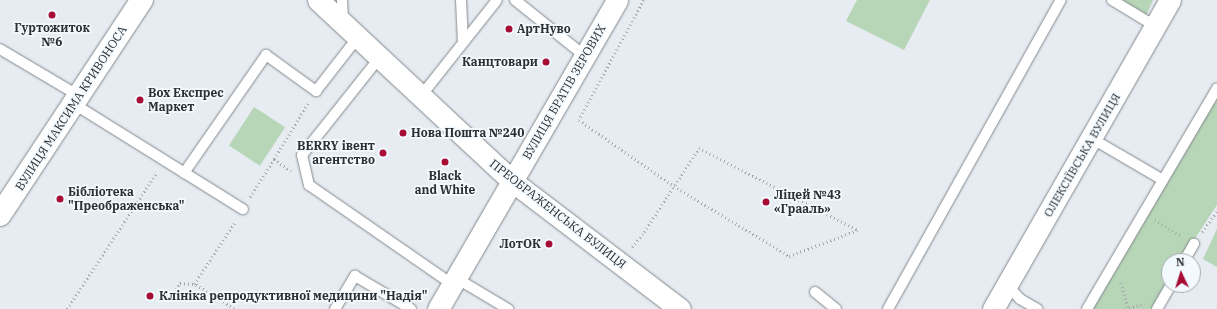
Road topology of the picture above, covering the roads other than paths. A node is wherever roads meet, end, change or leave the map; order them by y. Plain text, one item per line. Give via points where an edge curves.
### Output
1 (142, 0) edge
2 (318, 0) edge
3 (342, 0) edge
4 (460, 0) edge
5 (497, 0) edge
6 (515, 0) edge
7 (617, 0) edge
8 (1061, 0) edge
9 (1112, 0) edge
10 (1170, 0) edge
11 (343, 23) junction
12 (1155, 26) junction
13 (358, 37) junction
14 (463, 42) junction
15 (0, 49) edge
16 (585, 56) junction
17 (380, 58) junction
18 (1217, 88) edge
19 (421, 96) junction
20 (76, 100) junction
21 (1091, 138) junction
22 (184, 173) junction
23 (1163, 180) junction
24 (512, 181) junction
25 (243, 209) road end
26 (0, 215) edge
27 (1194, 244) road end
28 (1189, 253) edge
29 (454, 281) junction
30 (1007, 285) junction
31 (815, 292) dead end
32 (1166, 293) edge
33 (335, 309) edge
34 (411, 309) edge
35 (438, 309) edge
36 (508, 309) edge
37 (680, 309) edge
38 (836, 309) edge
39 (888, 309) edge
40 (993, 309) edge
41 (1037, 309) edge
42 (1087, 309) edge
43 (1157, 309) edge

1 - 20 street, ВУЛИЦЯ МАКСИМА КРИВОНОСА
2 - 11 street, ПРЕОБРАЖЕНСЬКА ВУЛИЦЯ
3 - 11 lane
4 - 14 lane
5 - 14 lane
6 - 16 lane
7 - 16 street, ВУЛИЦЯ БРАТІВ ЗЕРОВИХ
8 - 39 lane
9 - 12 lane
10 - 12 street, ОЛЕКСІЇВСЬКА ВУЛИЦЯ
11 - 13 street, ПРЕОБРАЖЕНСЬКА ВУЛИЦЯ
12 - 21 street, ОЛЕКСІЇВСЬКА ВУЛИЦЯ
13 - 17 street, ПРЕОБРАЖЕНСЬКА ВУЛИЦЯ
13 - 22 lane via 316,90 266,55
14 - 19 lane
15 - 20 lane
16 - 24 street, ВУЛИЦЯ БРАТІВ ЗЕРОВИХ
17 - 19 street, ПРЕОБРАЖЕНСЬКА ВУЛИЦЯ
17 - 29 lane via 302,156 309,185
18 - 23 lane
19 - 24 street, ПРЕОБРАЖЕНСЬКА ВУЛИЦЯ
20 - 22 lane
20 - 26 street, ВУЛИЦЯ МАКСИМА КРИВОНОСА
21 - 23 lane
21 - 30 street, ОЛЕКСІЇВСЬКА ВУЛИЦЯ
22 - 25 lane
23 - 42 lane
24 - 29 street, ВУЛИЦЯ БРАТІВ ЗЕРОВИХ
24 - 37 street, ПРЕОБРАЖЕНСЬКА ВУЛИЦЯ
27 - 28 lane
29 - 35 street, ВУЛИЦЯ БРАТІВ ЗЕРОВИХ
29 - 36 lane
30 - 40 street, ОЛЕКСІЇВСЬКА ВУЛИЦЯ
30 - 41 lane via 1020,299
31 - 38 lane
32 - 43 lane
33 - 34 lane via 355,276

